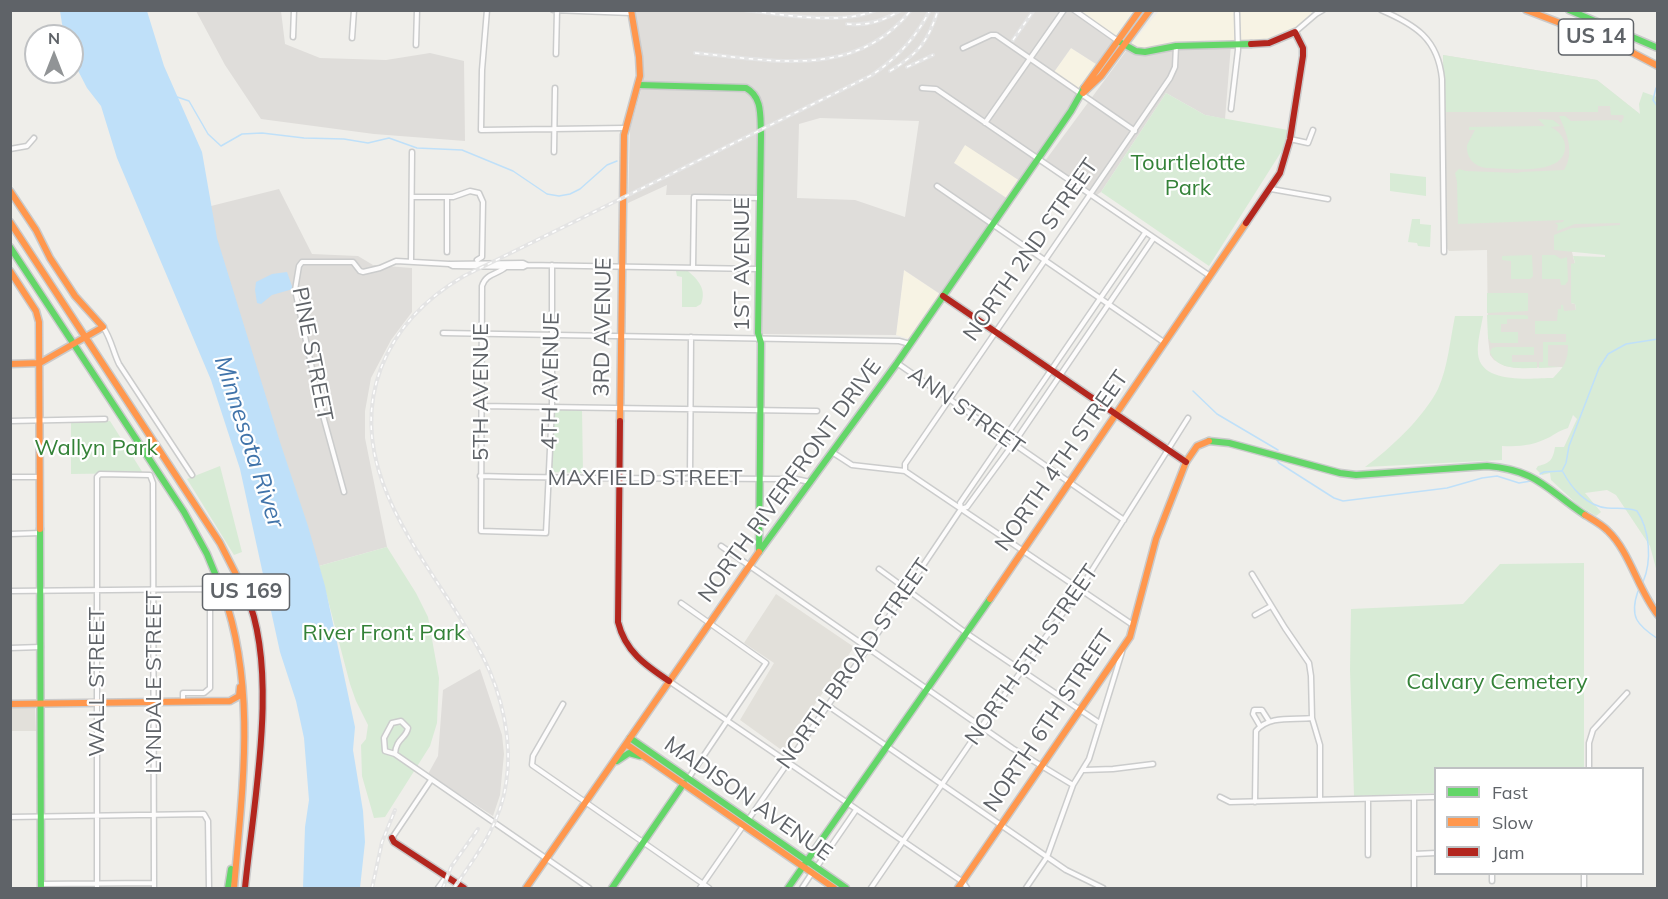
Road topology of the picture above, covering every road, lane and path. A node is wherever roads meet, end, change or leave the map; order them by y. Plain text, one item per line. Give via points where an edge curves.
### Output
1 (294, 10) edge
2 (354, 10) edge
3 (417, 10) edge
4 (487, 10) edge
5 (1064, 10) edge
6 (1074, 10) edge
7 (1140, 10) edge
8 (1150, 10) edge
9 (1323, 10) edge
10 (1381, 10) edge
11 (1569, 10) edge
12 (556, 11) edge
13 (1528, 11) edge
14 (631, 12) edge
15 (1237, 13) dead end
16 (1295, 32) junction
17 (293, 38) dead end
18 (352, 38) dead end
19 (1118, 41) junction
20 (416, 45) dead end
21 (1125, 45) junction
22 (1238, 45) junction
23 (1176, 46) junction
24 (963, 48) dead end
25 (1658, 48) edge
26 (556, 54) dead end
27 (1029, 58) junction
28 (1658, 66) edge
29 (639, 85) junction
30 (555, 88) dead end
31 (922, 88) dead end
32 (1082, 94) junction
33 (1231, 109) dead end
34 (985, 123) junction
35 (554, 128) junction
36 (624, 128) junction
37 (1313, 130) dead end
38 (1135, 131) junction
39 (34, 138) dead end
40 (1290, 139) junction
41 (10, 149) edge
42 (412, 152) dead end
43 (554, 152) dead end
44 (1038, 159) junction
45 (937, 186) dead end
46 (1271, 189) junction
47 (10, 191) edge
48 (1090, 196) junction
49 (412, 197) junction
50 (447, 197) junction
51 (760, 198) junction
52 (1328, 199) dead end
53 (10, 222) edge
54 (993, 224) junction
55 (1145, 233) junction
56 (1153, 239) junction
57 (10, 247) edge
58 (447, 252) dead end
59 (1444, 252) dead end
60 (479, 259) dead end
61 (411, 261) junction
62 (1046, 262) junction
63 (449, 264) junction
64 (527, 265) junction
65 (552, 265) junction
66 (622, 266) junction
67 (506, 267) junction
68 (693, 268) junction
69 (758, 269) junction
70 (10, 271) edge
71 (1210, 277) junction
72 (943, 296) junction
73 (1100, 299) junction
74 (1109, 305) junction
75 (103, 327) junction
76 (443, 333) dead end
77 (996, 333) junction
78 (481, 334) junction
79 (552, 336) junction
80 (622, 336) junction
81 (691, 337) junction
82 (86, 338) junction
83 (760, 338) junction
84 (1165, 342) junction
85 (910, 344) junction
86 (74, 345) junction
87 (40, 363) junction
88 (897, 363) junction
89 (10, 364) edge
90 (1051, 371) junction
91 (1059, 377) junction
92 (949, 400) junction
93 (480, 406) junction
94 (552, 407) junction
95 (621, 407) junction
96 (691, 408) junction
97 (761, 409) junction
98 (817, 411) dead end
99 (1116, 415) junction
100 (1188, 418) dead end
101 (105, 419) dead end
102 (40, 420) junction
103 (10, 421) edge
104 (1005, 438) junction
105 (1014, 444) junction
106 (1166, 450) junction
107 (832, 452) junction
108 (1186, 462) junction
109 (905, 471) junction
110 (192, 476) dead end
111 (480, 476) junction
112 (10, 477) edge
113 (40, 477) junction
114 (151, 477) joint
115 (620, 477) junction
116 (690, 477) junction
117 (549, 478) junction
118 (760, 479) junction
119 (810, 483) junction
120 (1069, 483) junction
121 (344, 492) dead end
122 (961, 509) junction
123 (1124, 520) junction
124 (40, 533) junction
125 (546, 533) joint
126 (10, 534) edge
127 (721, 546) dead end
128 (1022, 550) junction
129 (759, 553) junction
130 (749, 565) junction
131 (879, 569) dead end
132 (1252, 574) dead end
133 (98, 589) junction
134 (153, 589) junction
135 (1080, 589) junction
136 (40, 590) junction
137 (906, 590) junction
138 (10, 591) edge
139 (681, 603) dead end
140 (1271, 606) junction
141 (1255, 615) dead end
142 (1658, 615) edge
143 (709, 624) junction
144 (1133, 625) junction
145 (965, 632) junction
146 (41, 647) junction
147 (868, 647) junction
148 (10, 648) edge
149 (1122, 650) junction
150 (239, 657) junction
151 (1021, 671) junction
152 (669, 681) junction
153 (928, 689) junction
154 (1627, 693) dead end
155 (183, 701) junction
156 (231, 701) junction
157 (154, 702) junction
158 (97, 703) junction
159 (10, 704) edge
160 (41, 704) junction
161 (563, 704) dead end
162 (827, 705) junction
163 (1081, 711) junction
164 (245, 717) junction
165 (1312, 718) junction
166 (728, 721) junction
167 (1269, 721) junction
168 (1098, 723) junction
169 (982, 726) junction
170 (1260, 727) junction
171 (628, 741) junction
172 (887, 746) junction
173 (395, 754) junction
174 (646, 759) junction
175 (787, 762) junction
176 (613, 764) junction
177 (1153, 764) dead end
178 (1041, 766) junction
179 (1589, 767) edge
180 (1084, 770) junction
181 (431, 780) junction
182 (685, 782) junction
183 (943, 785) junction
184 (1073, 785) junction
185 (1220, 797) dead end
186 (1434, 797) edge
187 (1414, 798) junction
188 (1368, 799) junction
189 (1320, 800) junction
190 (1255, 802) junction
191 (586, 803) junction
192 (846, 803) junction
193 (856, 810) junction
194 (154, 814) junction
195 (97, 815) junction
196 (41, 816) junction
197 (10, 817) edge
198 (745, 823) junction
199 (1000, 825) junction
200 (238, 826) junction
201 (392, 838) joint
202 (904, 842) junction
203 (644, 843) junction
204 (1434, 853) edge
205 (1414, 854) junction
206 (1368, 855) dead end
207 (1047, 857) junction
208 (546, 859) junction
209 (805, 864) junction
210 (814, 871) junction
211 (1492, 875) edge
212 (446, 877) junction
213 (1492, 881) dead end
214 (965, 885) edge
215 (41, 886) edge
216 (97, 886) edge
217 (154, 886) edge
218 (702, 886) edge
219 (208, 888) edge
220 (228, 888) edge
221 (234, 888) edge
222 (247, 888) edge
223 (438, 888) edge
224 (464, 888) edge
225 (526, 888) edge
226 (589, 888) edge
227 (612, 888) edge
228 (709, 888) edge
229 (788, 888) edge
230 (802, 888) edge
231 (834, 888) edge
232 (846, 888) edge
233 (871, 888) edge
234 (958, 888) edge
235 (1026, 888) edge
236 (1103, 888) edge
237 (1414, 888) edge

1 - 17 street
2 - 18 street
3 - 20 street
4 - 35 street via 481,130
5 - 27 street
6 - 19 street
7 - 19 main road, NORTH RIVERFRONT DRIVE
8 - 21 main road, NORTH RIVERFRONT DRIVE
9 - 16 street
10 - 59 street via 1417,28 1431,44 1440,64
11 - 25 main road, US 14
12 - 14 street
12 - 26 street
13 - 28 main road, US 14 via 1617,45
14 - 29 main road, 3RD AVENUE
15 - 22 street
16 - 22 main road via 1269,44
16 - 40 main road, NORTH 4TH STREET via 1303,56
19 - 21 main road
19 - 32 main road, NORTH RIVERFRONT DRIVE
21 - 23 main road via 1140,53
21 - 32 main road, NORTH RIVERFRONT DRIVE
22 - 23 main road
22 - 33 street
23 - 38 street, NORTH 2ND STREET via 1173,73
24 - 27 street via 996,35
27 - 32 street
27 - 34 street
29 - 36 main road, 3RD AVENUE
29 - 51 main road, 1ST AVENUE via 746,88 754,93 760,111
30 - 35 street
31 - 34 street via 936,89
32 - 38 street
32 - 44 main road, NORTH RIVERFRONT DRIVE
34 - 44 street
35 - 36 street
35 - 43 street
36 - 66 main road, 3RD AVENUE
37 - 40 street via 1308,142
38 - 48 street, NORTH 2ND STREET
39 - 41 street via 27,146
40 - 46 main road, NORTH 4TH STREET
42 - 49 street
44 - 48 street
44 - 54 main road, NORTH RIVERFRONT DRIVE
45 - 54 street
46 - 52 street
46 - 71 main road, NORTH 4TH STREET
47 - 75 main road via 75,296
48 - 55 street
48 - 62 street, NORTH 2ND STREET
49 - 50 street
49 - 61 street
50 - 58 street
50 - 60 street via 475,191 481,197
51 - 68 street via 694,197
51 - 69 main road, 1ST AVENUE
53 - 82 main road, US 169
54 - 62 street
54 - 72 main road, NORTH RIVERFRONT DRIVE
55 - 56 street
55 - 73 street, NORTH BROAD STREET
56 - 71 street
56 - 74 street, NORTH BROAD STREET
57 - 86 main road, US 169
61 - 63 street, PINE STREET
61 - 121 street, PINE STREET via 396,261 363,272 347,261 305,261 299,266 295,290
62 - 73 street
62 - 77 street, NORTH 2ND STREET
63 - 64 street, PINE STREET
63 - 67 street, PINE STREET
64 - 65 street, PINE STREET
64 - 67 street, PINE STREET
65 - 66 street, PINE STREET
65 - 79 street, 4TH AVENUE
66 - 68 street, PINE STREET
66 - 80 main road, 3RD AVENUE
67 - 78 street, 5TH AVENUE via 483,280
68 - 69 street, PINE STREET
69 - 83 main road, 1ST AVENUE
70 - 87 main road via 36,311
71 - 84 main road, NORTH 4TH STREET
72 - 77 main road
72 - 85 main road, NORTH RIVERFRONT DRIVE
73 - 74 street
73 - 90 street, NORTH BROAD STREET
74 - 84 street
74 - 91 street, NORTH BROAD STREET
75 - 82 main road
75 - 110 street via 119,364
76 - 78 street
77 - 90 main road
77 - 92 street, NORTH 2ND STREET
78 - 79 street
78 - 93 street, 5TH AVENUE
79 - 80 street
79 - 94 street, 4TH AVENUE
80 - 81 street
80 - 95 main road, 3RD AVENUE
81 - 83 street
81 - 96 street
82 - 86 main road
82 - 222 main road, US 169 via 230,558 249,597 260,638 264,681
83 - 85 street via 899,340
83 - 97 main road, 1ST AVENUE
84 - 99 main road, NORTH 4TH STREET
85 - 88 main road, NORTH RIVERFRONT DRIVE
86 - 87 main road
86 - 150 main road, US 169 via 201,542 225,598
87 - 89 main road
87 - 102 main road
88 - 92 street, ANN STREET
88 - 107 main road, NORTH RIVERFRONT DRIVE
90 - 91 main road
90 - 104 street, NORTH BROAD STREET
91 - 99 main road
91 - 105 street, NORTH BROAD STREET
92 - 104 street, ANN STREET
92 - 109 street, NORTH 2ND STREET via 905,464
93 - 94 street
93 - 111 street, 5TH AVENUE
94 - 95 street
94 - 117 street, 4TH AVENUE
95 - 96 street
95 - 115 main road, 3RD AVENUE
96 - 97 street
96 - 116 street
97 - 98 street
97 - 118 main road, 1ST AVENUE
99 - 106 main road
99 - 120 main road, NORTH 4TH STREET
100 - 106 street, NORTH 5TH STREET
101 - 102 street
102 - 103 street
102 - 113 main road
104 - 105 street, ANN STREET
104 - 122 street, NORTH BROAD STREET via 960,503
105 - 120 street, ANN STREET
105 - 122 street, NORTH BROAD STREET via 967,507
106 - 108 main road
106 - 123 street, NORTH 5TH STREET
107 - 109 street via 852,465
107 - 119 main road, NORTH RIVERFRONT DRIVE
108 - 142 main road via 1197,446 1214,440 1356,475 1487,466 1527,473 1613,536
108 - 144 main road, NORTH 6TH STREET via 1155,539
109 - 122 street
111 - 117 street, MAXFIELD STREET
111 - 125 street, 5TH AVENUE via 481,531
112 - 113 street
113 - 124 main road
114 - 133 street, WALL STREET via 98,476
114 - 134 street, LYNDALE STREET
115 - 116 street, MAXFIELD STREET
115 - 117 street, MAXFIELD STREET
115 - 152 main road, 3RD AVENUE via 619,629 634,656
116 - 118 street, MAXFIELD STREET
117 - 125 street, 4TH AVENUE
118 - 119 street, MAXFIELD STREET via 800,479
118 - 129 main road, 1ST AVENUE
119 - 129 main road, NORTH RIVERFRONT DRIVE
120 - 123 street, ANN STREET
120 - 128 main road, NORTH 4TH STREET
122 - 128 street
122 - 137 street, NORTH BROAD STREET
123 - 135 street, NORTH 5TH STREET
124 - 126 street
124 - 136 main road
127 - 130 street
128 - 135 street
128 - 145 main road, NORTH 4TH STREET
129 - 130 main road, NORTH RIVERFRONT DRIVE
130 - 143 main road, NORTH RIVERFRONT DRIVE
130 - 147 street
131 - 137 street
132 - 140 street
133 - 134 street
133 - 136 street
133 - 158 street, WALL STREET
134 - 155 street via 209,590 210,688 204,693 183,693
134 - 157 street, LYNDALE STREET
135 - 144 street
135 - 151 street, NORTH 5TH STREET
136 - 138 street
136 - 146 main road
137 - 145 street
137 - 147 street, NORTH BROAD STREET
139 - 143 street
140 - 141 street
140 - 165 street via 1309,663
143 - 152 main road, NORTH RIVERFRONT DRIVE
143 - 166 street via 766,663
144 - 149 main road, NORTH 6TH STREET
145 - 151 street
145 - 153 main road, NORTH 4TH STREET
146 - 148 street
146 - 160 main road
147 - 153 street
147 - 162 street, NORTH BROAD STREET
149 - 163 main road, NORTH 6TH STREET
149 - 168 street
150 - 156 main road via 240,694
150 - 164 main road, US 169
151 - 163 street
151 - 169 street, NORTH 5TH STREET
152 - 166 street
152 - 171 main road, NORTH RIVERFRONT DRIVE
153 - 169 street
153 - 172 main road, NORTH 4TH STREET
154 - 179 street via 1593,730
155 - 156 main road
155 - 157 main road
156 - 164 main road via 240,705
157 - 158 main road
157 - 194 street, LYNDALE STREET
158 - 160 main road
158 - 195 street, WALL STREET
159 - 160 main road
160 - 196 main road
161 - 191 street via 531,762
162 - 172 street
162 - 175 street, NORTH BROAD STREET
163 - 168 street
163 - 178 main road, NORTH 6TH STREET
164 - 200 main road, US 169
165 - 167 street
165 - 189 street via 1320,745
166 - 175 street
166 - 182 street
167 - 170 street
167 - 170 street via 1263,710 1254,710
168 - 180 street
169 - 178 street
169 - 183 street, NORTH 5TH STREET
170 - 190 street via 1255,740
171 - 174 main road, MADISON AVENUE
171 - 176 main road, NORTH RIVERFRONT DRIVE
171 - 182 main road, MADISON AVENUE
172 - 183 street
172 - 192 main road, NORTH 4TH STREET
173 - 173 street via 397,743 407,732 401,721 392,723 384,738 385,751
173 - 181 street
174 - 176 main road via 630,753
174 - 182 main road, MADISON AVENUE
175 - 192 street
175 - 198 street, NORTH BROAD STREET
176 - 191 main road, NORTH RIVERFRONT DRIVE
177 - 180 street
178 - 184 street
178 - 199 main road, NORTH 6TH STREET
180 - 184 street
181 - 201 street
181 - 208 street
182 - 198 main road, MADISON AVENUE
182 - 203 main road
183 - 199 street
183 - 202 street, NORTH 5TH STREET
184 - 207 street
185 - 190 street via 1230,802
186 - 187 street
187 - 188 street
187 - 205 street
188 - 189 street
188 - 206 street
189 - 190 street
191 - 203 street
191 - 208 main road, NORTH RIVERFRONT DRIVE
192 - 193 street
192 - 209 main road, NORTH 4TH STREET
193 - 202 street
193 - 210 street
194 - 195 street
194 - 217 street, LYNDALE STREET
194 - 219 street via 206,815
195 - 196 street
195 - 216 street, WALL STREET
196 - 197 street
196 - 215 main road
198 - 209 main road, MADISON AVENUE
198 - 218 street, NORTH BROAD STREET
199 - 207 street
199 - 214 main road, NORTH 6TH STREET
200 - 220 main road
200 - 221 main road, US 169
201 - 212 main road
202 - 214 street
202 - 233 street, NORTH 5TH STREET
203 - 218 street
203 - 227 main road
204 - 205 street
205 - 237 street
207 - 235 street
207 - 236 street
208 - 225 main road, NORTH RIVERFRONT DRIVE
208 - 226 street
209 - 210 main road, MADISON AVENUE
209 - 229 main road, NORTH 4TH STREET
210 - 230 street
210 - 231 main road, MADISON AVENUE
210 - 232 main road, MADISON AVENUE
211 - 213 street
212 - 223 street
212 - 224 main road
214 - 234 main road, NORTH 6TH STREET
215 - 216 street
216 - 217 street
218 - 228 street

